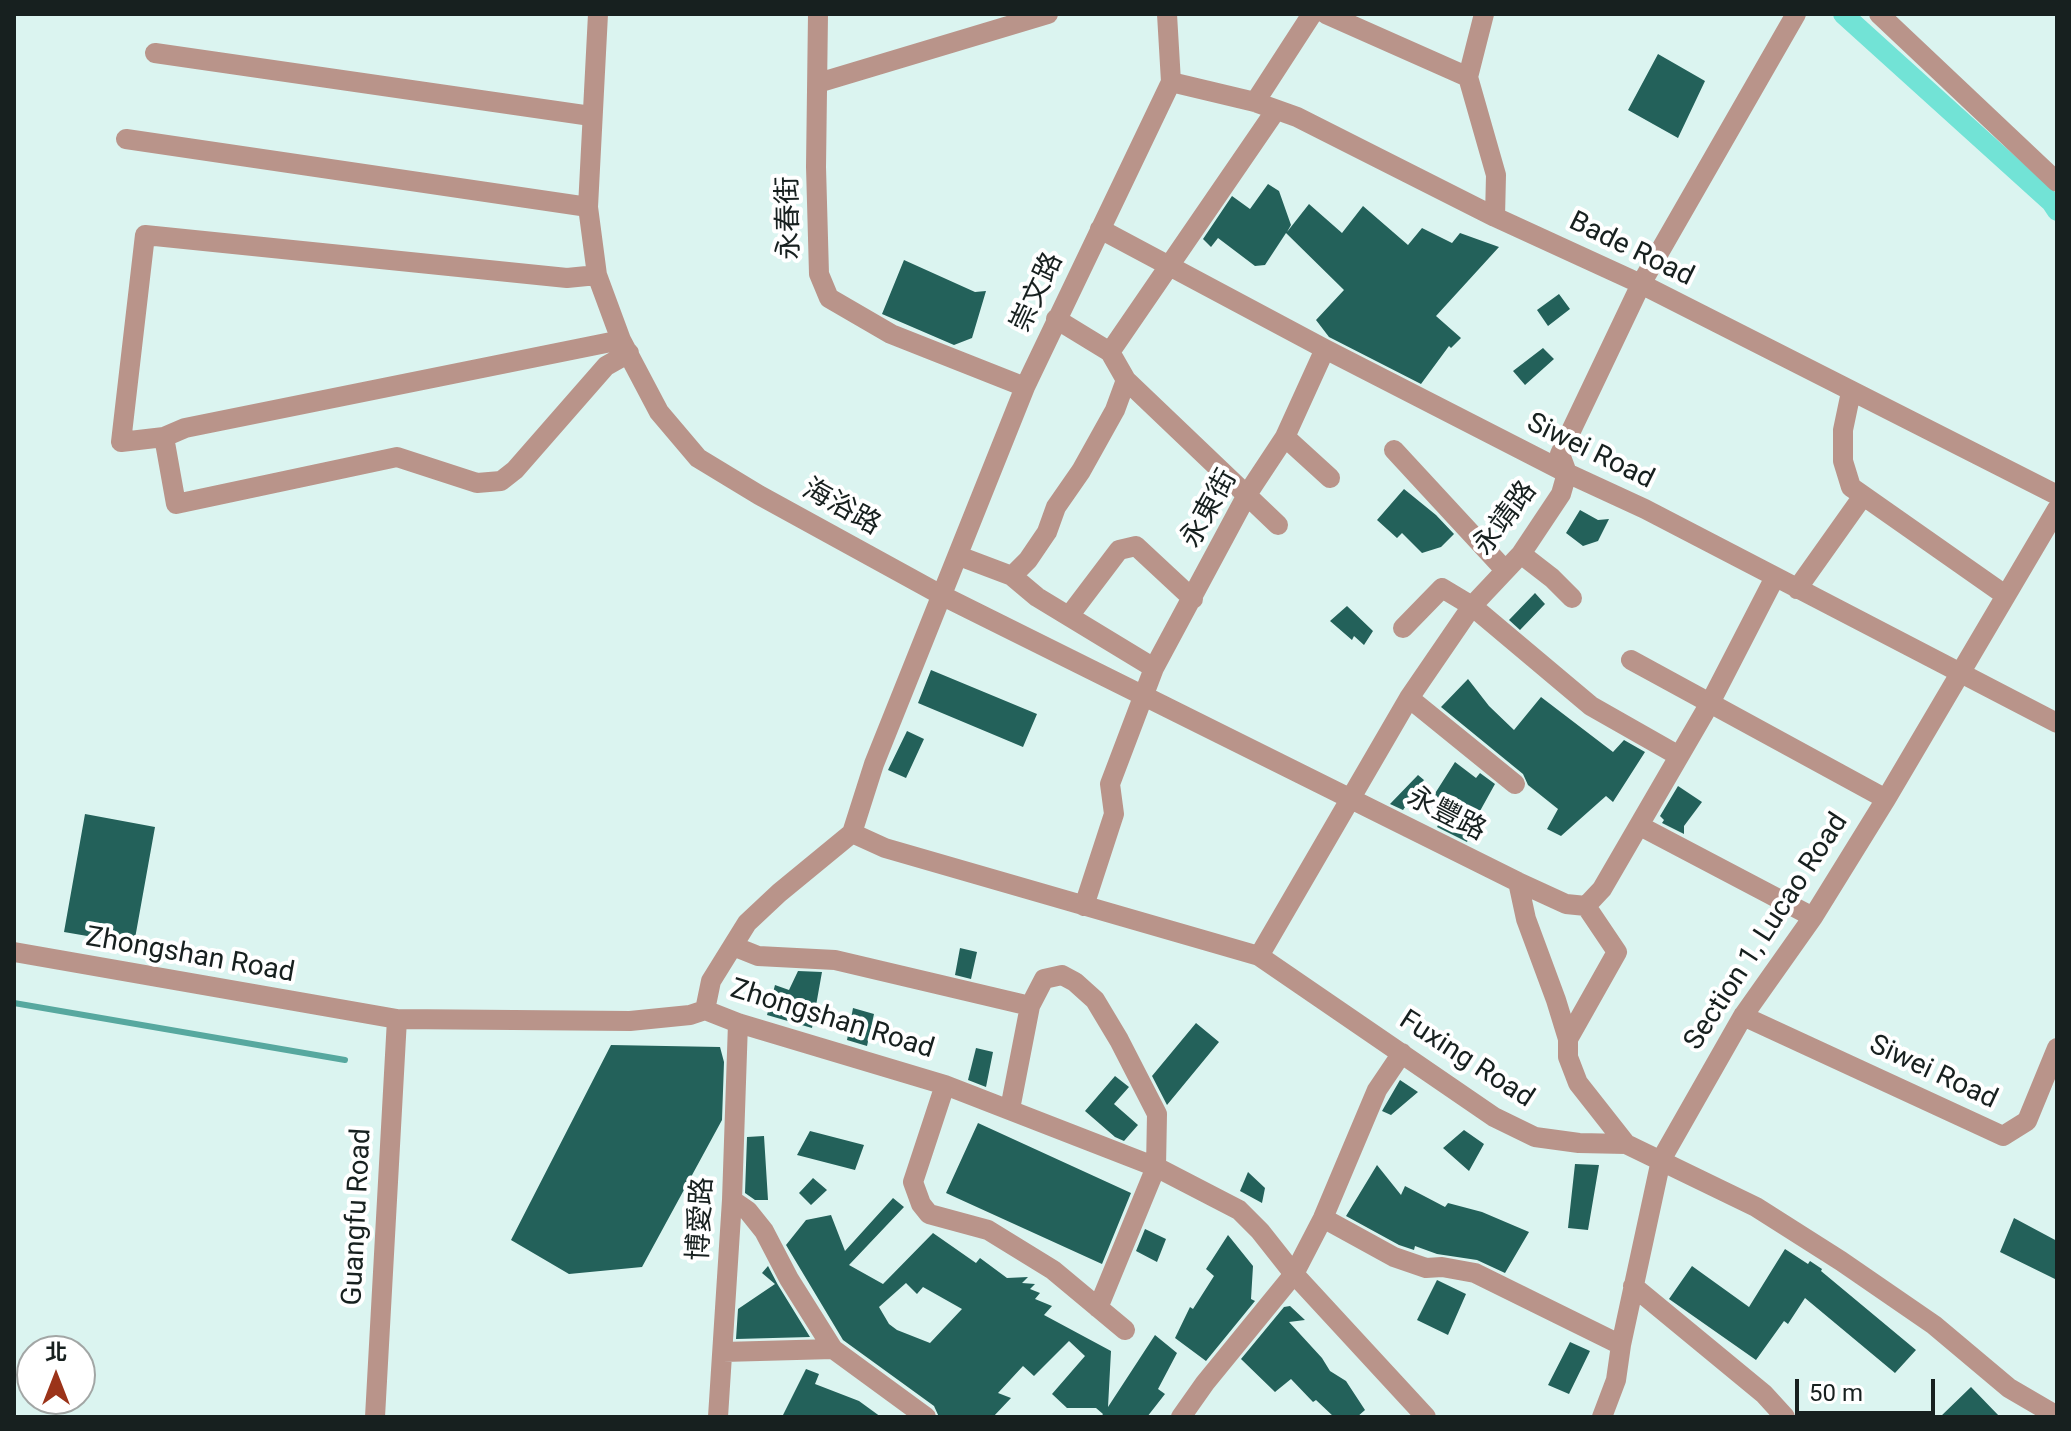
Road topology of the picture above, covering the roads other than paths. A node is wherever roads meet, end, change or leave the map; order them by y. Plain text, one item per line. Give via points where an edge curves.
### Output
1 (598, 14) edge
2 (818, 14) edge
3 (1048, 14) edge
4 (1167, 14) edge
5 (1312, 14) edge
6 (1326, 14) edge
7 (1484, 14) edge
8 (1796, 14) edge
9 (1879, 14) edge
10 (155, 53) dead end
11 (1468, 77) junction
12 (1171, 82) junction
13 (818, 83) junction
14 (1255, 102) junction
15 (1276, 110) junction
16 (591, 116) junction
17 (126, 139) dead end
18 (2057, 182) edge
19 (588, 207) junction
20 (1495, 217) junction
21 (1100, 229) junction
22 (1168, 266) junction
23 (597, 275) junction
24 (1641, 284) junction
25 (1056, 319) junction
26 (625, 346) junction
27 (1325, 349) junction
28 (1110, 352) junction
29 (1126, 380) junction
30 (1025, 387) junction
31 (1851, 392) junction
32 (164, 437) junction
33 (1285, 437) junction
34 (1394, 450) dead end
35 (1567, 473) junction
36 (1330, 478) dead end
37 (1248, 493) junction
38 (2057, 495) edge
39 (1863, 496) junction
40 (2057, 509) edge
41 (1278, 525) dead end
42 (1521, 554) junction
43 (959, 556) junction
44 (1504, 569) junction
45 (1012, 576) junction
46 (1775, 577) junction
47 (1797, 589) junction
48 (2005, 595) junction
49 (943, 596) junction
50 (1572, 598) dead end
51 (1193, 599) junction
52 (1472, 606) junction
53 (1069, 616) junction
54 (1403, 628) dead end
55 (1631, 660) dead end
56 (1154, 668) junction
57 (1960, 671) junction
58 (1143, 695) junction
59 (1409, 698) junction
60 (1710, 703) junction
61 (2057, 723) edge
62 (1679, 756) junction
63 (1515, 784) dead end
64 (1350, 798) junction
65 (1886, 799) junction
66 (1640, 826) junction
67 (852, 833) junction
68 (1518, 882) junction
69 (1084, 906) junction
70 (1586, 906) junction
71 (1813, 917) junction
72 (733, 946) junction
73 (14, 952) edge
74 (1259, 956) junction
75 (1030, 1006) junction
76 (705, 1010) junction
77 (1743, 1016) junction
78 (397, 1019) junction
79 (738, 1023) junction
80 (1568, 1039) junction
81 (2057, 1048) edge
82 (1402, 1053) junction
83 (945, 1085) junction
84 (1010, 1109) junction
85 (1626, 1144) junction
86 (1661, 1160) junction
87 (1156, 1167) junction
88 (732, 1200) junction
89 (1323, 1218) junction
90 (1294, 1274) junction
91 (1633, 1286) junction
92 (1098, 1308) junction
93 (1125, 1330) dead end
94 (1621, 1345) junction
95 (833, 1349) junction
96 (723, 1352) junction
97 (719, 1416) edge
98 (1604, 1416) edge
99 (2057, 1416) edge
100 (375, 1417) edge
101 (926, 1417) edge
102 (1181, 1417) edge
103 (1426, 1417) edge
104 (1785, 1417) edge

1 - 16 street, 海浴路
2 - 13 street, 永春街
3 - 13 street
4 - 12 street, 崇文路
5 - 14 street
6 - 11 street
7 - 11 street
8 - 24 street, 永靖路
9 - 18 street
10 - 16 street
11 - 20 street via 1496,175
12 - 14 street, Bade Road
12 - 21 street, 崇文路
13 - 30 street, 永春街 via 819,274 829,298 891,334
14 - 15 street, Bade Road
15 - 20 street, Bade Road
15 - 22 street
16 - 19 street, 海浴路
17 - 19 street
19 - 23 street, 海浴路
20 - 24 street, Bade Road
21 - 22 street, Siwei Road
21 - 25 street, 崇文路
22 - 27 street, Siwei Road
22 - 28 street
23 - 26 street, 海浴路
23 - 32 street via 567,278 145,235 121,442
24 - 31 street, Bade Road
24 - 35 street, 永靖路 via 1560,454
25 - 28 street
25 - 30 street, 崇文路
26 - 32 street via 185,428
26 - 32 street via 501,481 477,483 397,457 176,504
26 - 49 street, 海浴路 via 659,412 698,458
27 - 33 street, 永東街
27 - 35 street, Siwei Road
28 - 29 street
29 - 37 street
29 - 45 street via 1115,410 1056,507 1047,532
30 - 43 street, 崇文路
31 - 38 street, Bade Road
31 - 39 street via 1843,461 1851,487
33 - 36 street
33 - 37 street, 永東街
34 - 44 street
35 - 42 street, 永靖路 via 1561,494
35 - 46 street, Siwei Road
37 - 41 street
37 - 51 street, 永東街
39 - 47 street
39 - 48 street
40 - 48 street, Section 1, Lucao Road
42 - 44 street, 永靖路
42 - 50 street
43 - 45 street
43 - 49 street, 崇文路
44 - 52 street, 永靖路
45 - 53 street
46 - 47 street, Siwei Road
46 - 60 street
47 - 57 street, Siwei Road
48 - 57 street, Section 1, Lucao Road
49 - 58 street, 永豐路
49 - 67 street via 874,764
51 - 53 street via 1136,546 1119,550
51 - 56 street, 永東街
52 - 54 street via 1442,588
52 - 59 street, 永靖路
52 - 62 street via 1591,706
53 - 56 street
55 - 60 street
56 - 58 street, 永東街
57 - 61 street, Siwei Road
57 - 65 street, Section 1, Lucao Road
58 - 64 street, 永豐路
58 - 69 street, 永東街 via 1110,784 1114,814
59 - 63 street
59 - 64 street, 永靖路
60 - 62 street
60 - 65 street
62 - 66 street
64 - 68 street, 永豐路
64 - 74 street, 永靖路
65 - 71 street, Section 1, Lucao Road
66 - 70 street
66 - 71 street
67 - 69 street, Fuxing Road via 885,848
67 - 72 street via 747,923
68 - 70 street, 永豐路 via 1566,904
68 - 80 street
69 - 74 street, Fuxing Road
70 - 80 street via 1617,952
71 - 77 street, Section 1, Lucao Road
72 - 75 street via 758,956 835,960
72 - 76 street via 711,981
73 - 78 street, Zhongshan Road
74 - 82 street, Fuxing Road
75 - 84 street
75 - 87 street via 1044,979 1062,975 1095,1000 1157,1114
76 - 78 street, Zhongshan Road via 630,1021
76 - 79 street, Zhongshan Road
77 - 81 street, Siwei Road via 2003,1136 2027,1121
77 - 86 street, Section 1, Lucao Road
78 - 100 street, Guangfu Road
79 - 83 street, Zhongshan Road
79 - 88 street, 博愛路
80 - 85 street via 1578,1083
82 - 85 street, Fuxing Road via 1494,1117 1535,1137
82 - 89 street via 1377,1090
83 - 84 street, Zhongshan Road
83 - 92 street via 913,1182 921,1204 929,1214 988,1230 1053,1270
84 - 87 street, Zhongshan Road
85 - 86 street, Fuxing Road
86 - 91 street, Section 1, Lucao Road
86 - 99 street, Fuxing Road via 1756,1207 1841,1261 1934,1325 2009,1388
87 - 90 street, Zhongshan Road via 1239,1210
87 - 92 street
88 - 95 street via 764,1231
88 - 96 street, 博愛路
89 - 90 street
89 - 94 street via 1394,1257 1426,1268 1475,1273
90 - 102 street
90 - 103 street, Zhongshan Road
91 - 94 street, Section 1, Lucao Road
91 - 104 street
92 - 93 street
94 - 98 street, Section 1, Lucao Road
95 - 96 street
95 - 101 street
96 - 97 street, 博愛路

